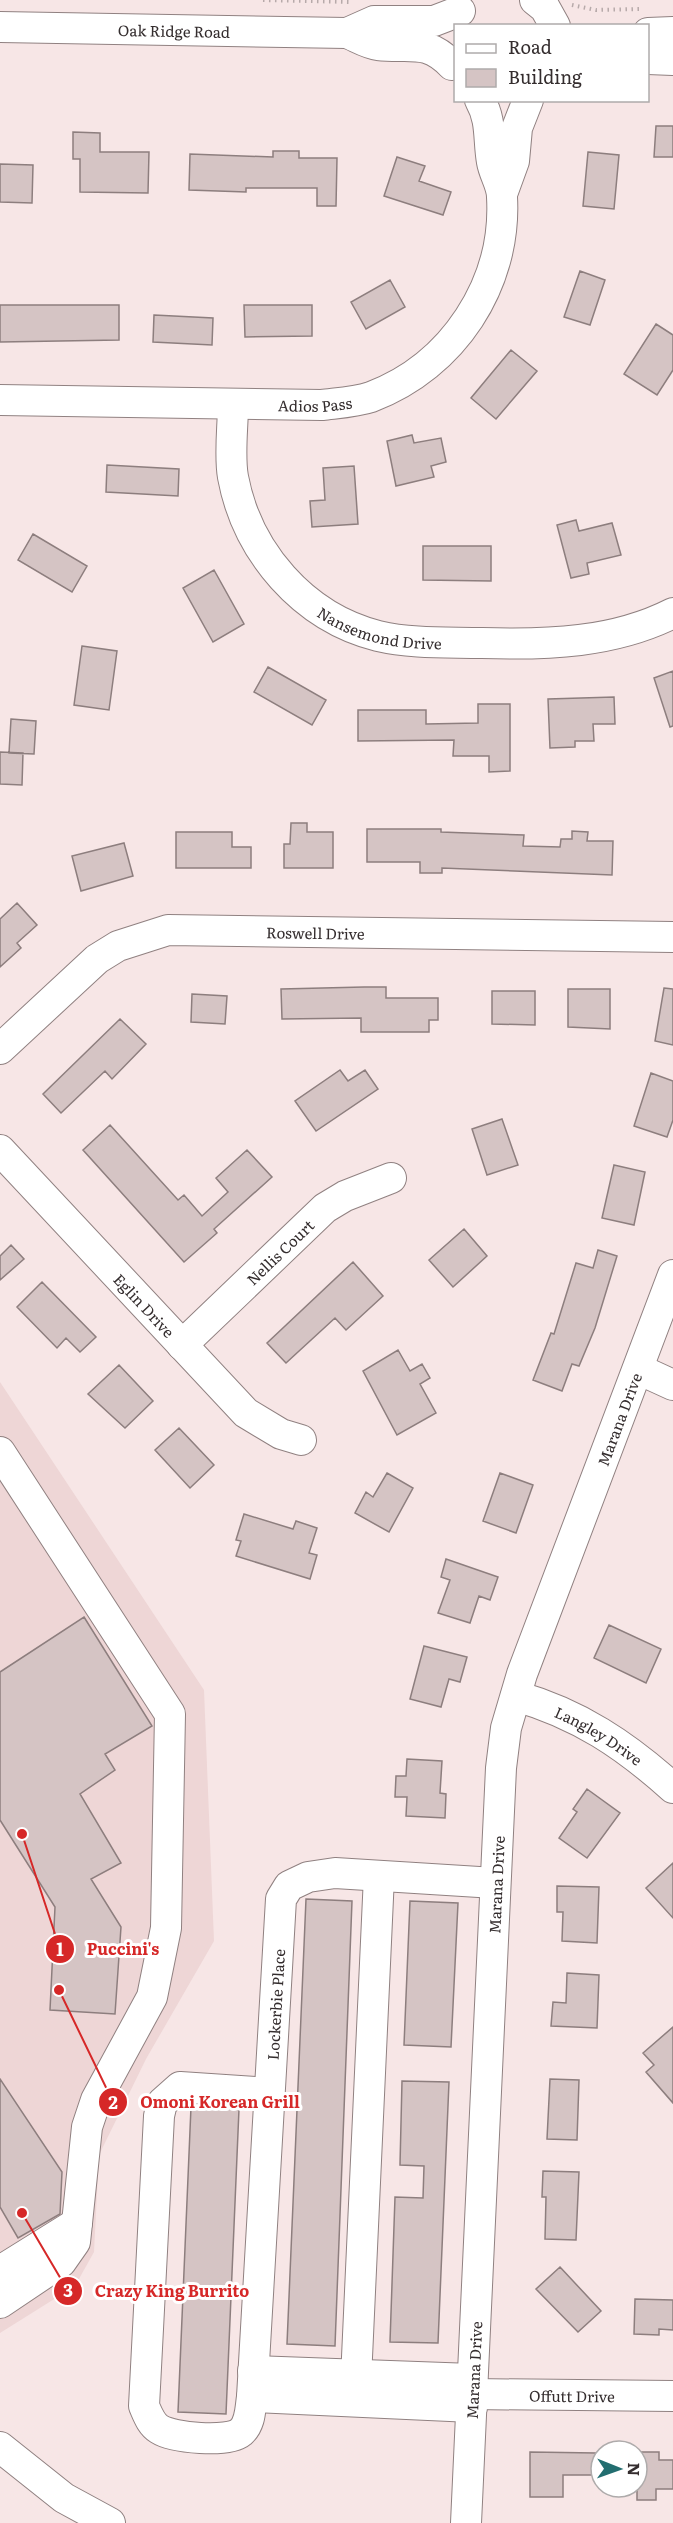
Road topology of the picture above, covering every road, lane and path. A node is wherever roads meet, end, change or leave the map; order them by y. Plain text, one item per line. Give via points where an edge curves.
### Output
1 (263, 0) edge
2 (354, 2) dead end
3 (466, 5) edge
4 (555, 14) edge
5 (646, 21) edge
6 (456, 24) edge
7 (0, 27) edge
8 (454, 28) edge
9 (673, 32) edge
10 (347, 33) junction
11 (649, 59) edge
12 (673, 60) edge
13 (454, 69) edge
14 (481, 102) edge
15 (527, 102) edge
16 (502, 194) junction
17 (0, 400) edge
18 (233, 404) junction
19 (673, 613) edge
20 (673, 937) edge
21 (0, 1049) edge
22 (0, 1150) edge
23 (391, 1178) dead end
24 (673, 1275) edge
25 (182, 1345) junction
26 (638, 1369) junction
27 (673, 1384) edge
28 (301, 1440) dead end
29 (0, 1452) edge
30 (516, 1696) junction
31 (673, 1788) edge
32 (379, 1876) junction
33 (495, 1883) junction
34 (269, 2093) junction
35 (77, 2223) junction
36 (0, 2271) edge
37 (0, 2303) edge
38 (252, 2384) junction
39 (355, 2388) junction
40 (472, 2393) junction
41 (673, 2396) edge
42 (0, 2447) edge
43 (110, 2523) edge
44 (466, 2523) edge

1 - 2 path
3 - 6 street
3 - 10 street, Oak Ridge Road via 434,21 374,21
4 - 5 path via 572,5
5 - 9 street
7 - 10 street, Oak Ridge Road
8 - 13 street via 449,37
10 - 13 street, Oak Ridge Road via 377,45 424,47 443,56
11 - 12 street
14 - 16 street, Adios Pass via 489,120 492,162
15 - 16 street, Adios Pass via 518,121 513,161
16 - 18 street, Adios Pass via 500,244 480,303 455,339 423,368 371,397 348,402
17 - 18 street, Adios Pass
18 - 19 street, Nansemond Drive via 233,475 260,551 317,609 358,630 408,640 564,643 627,631
20 - 21 street, Roswell Drive via 168,930 118,946 96,959
22 - 25 street, Eglin Drive
23 - 25 street, Nellis Court via 325,1208
24 - 26 street, Marana Drive
25 - 28 street, Eglin Drive via 246,1413 281,1434
26 - 27 street
26 - 30 street, Marana Drive
29 - 35 street via 170,1714 166,1928 152,1997 96,2100 87,2127
30 - 31 street, Langley Drive via 546,1705 605,1734
30 - 33 street, Marana Drive via 506,1728 501,1768
32 - 33 street, Lockerbie Place
32 - 34 street, Lockerbie Place via 335,1873 308,1877 289,1886 281,1899
32 - 39 street
33 - 40 street, Marana Drive
34 - 38 street, Lockerbie Place
34 - 38 street, Lockerbie Place via 180,2087 162,2103 144,2406 157,2428 172,2436 228,2438 241,2432 249,2419
35 - 36 street
35 - 37 street via 75,2242 61,2262
38 - 39 street
39 - 40 street
40 - 41 street, Offutt Drive
40 - 44 street, Marana Drive
42 - 43 street via 64,2498

